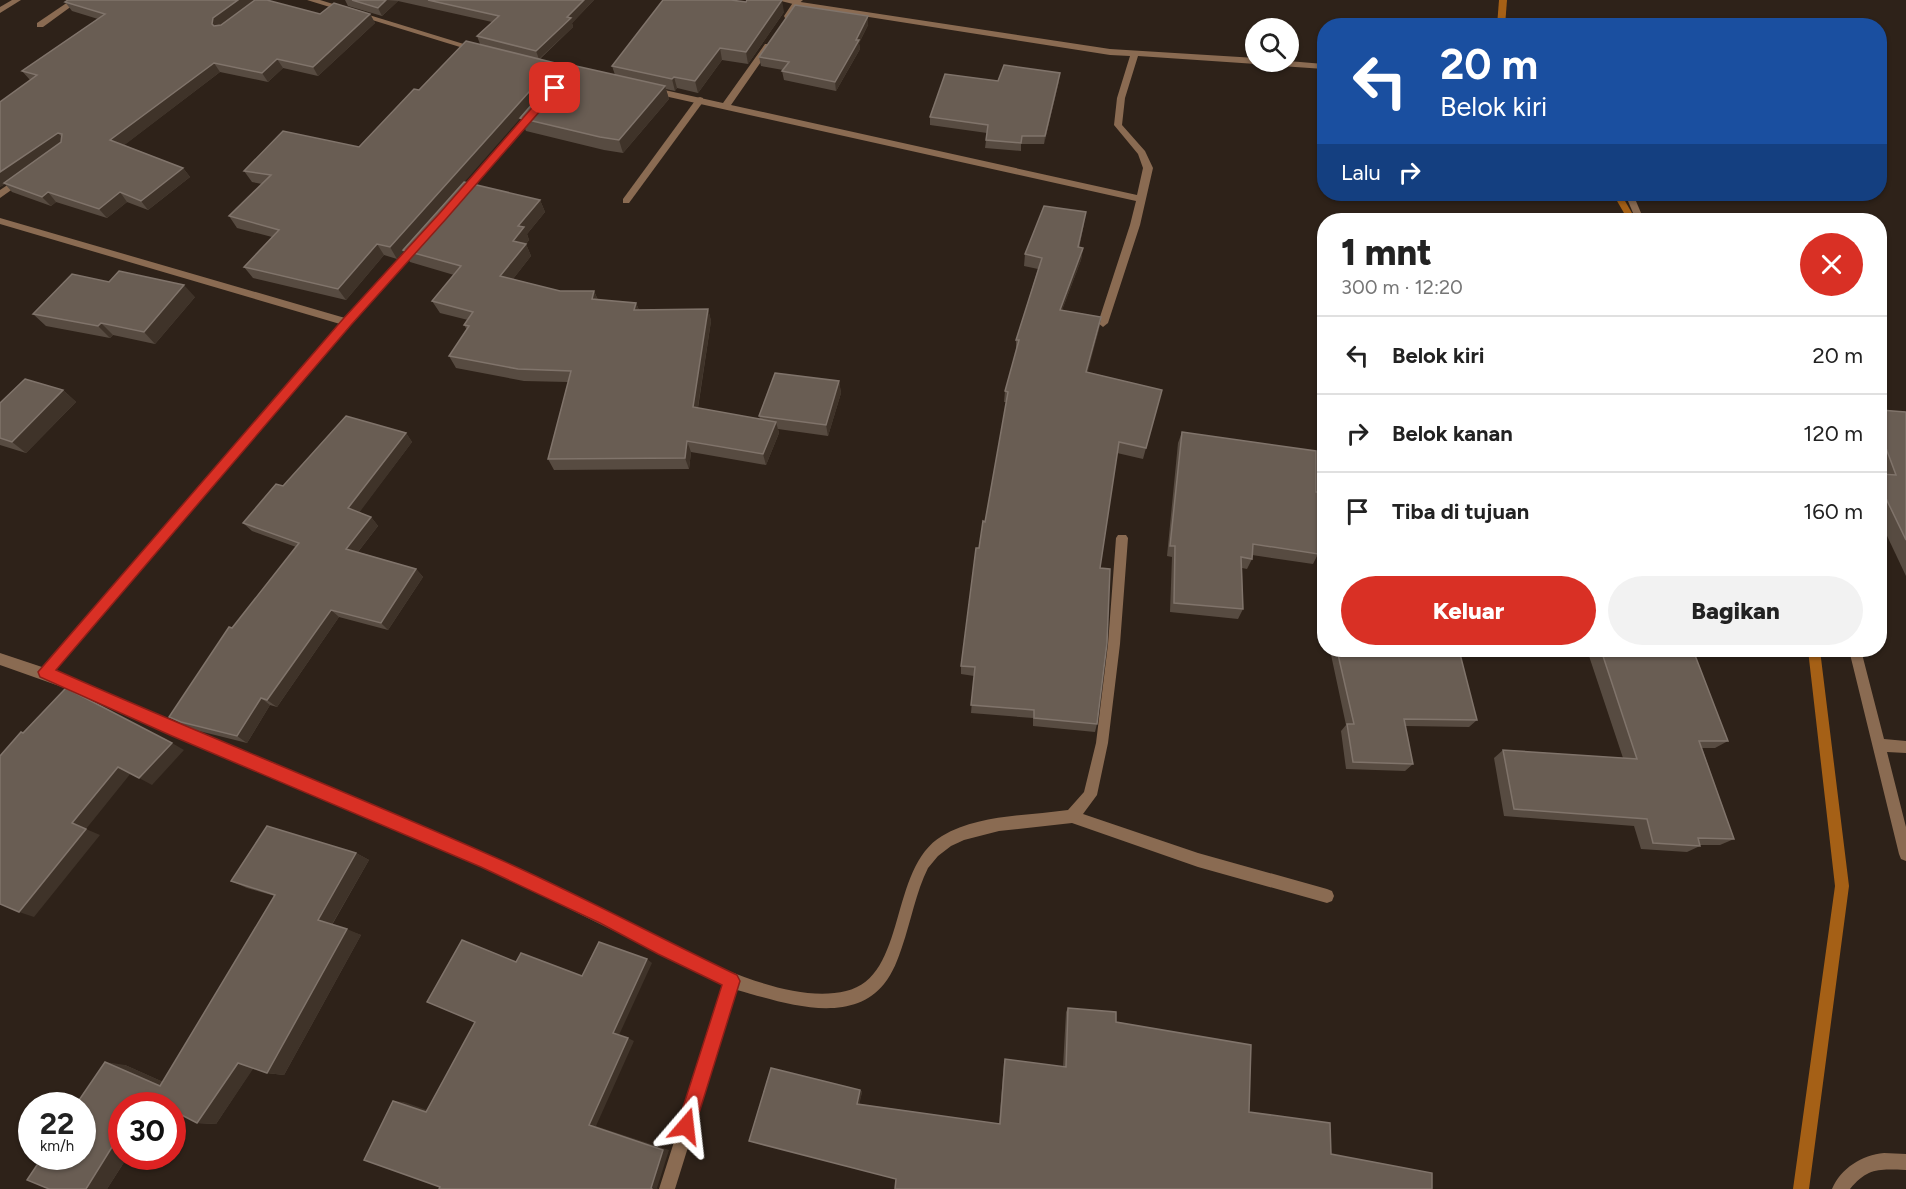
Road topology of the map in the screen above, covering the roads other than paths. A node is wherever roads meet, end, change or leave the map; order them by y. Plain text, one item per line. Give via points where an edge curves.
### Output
1 (17, 0) edge
2 (76, 0) edge
3 (311, 0) edge
4 (781, 0) edge
5 (798, 2) edge
6 (0, 11) edge
7 (40, 25) dead end
8 (780, 28) edge
9 (775, 36) edge
10 (489, 52) edge
11 (1135, 54) junction
12 (1245, 60) edge
13 (1299, 65) edge
14 (1317, 66) edge
15 (645, 88) edge
16 (700, 100) junction
17 (539, 106) edge
18 (726, 106) junction
19 (28, 174) edge
20 (0, 195) edge
21 (1141, 199) junction
22 (626, 201) dead end
23 (450, 208) edge
24 (0, 221) edge
25 (427, 234) edge
26 (347, 322) junction
27 (1103, 323) dead end
28 (1122, 538) dead end
29 (1858, 657) edge
30 (0, 659) edge
31 (45, 672) junction
32 (1880, 745) junction
33 (1906, 747) edge
34 (1072, 816) junction
35 (1906, 854) edge
36 (1327, 896) dead end
37 (732, 981) junction
38 (1906, 1162) edge
39 (667, 1189) edge
40 (1840, 1189) edge

1 - 6 street
2 - 7 street
3 - 10 street
4 - 5 street
5 - 8 street
5 - 11 street via 1049,44
9 - 18 street
11 - 12 street
11 - 21 street via 1121,98 1118,125 1142,153 1148,168
13 - 14 street
15 - 16 street
16 - 18 street
16 - 22 street
17 - 23 street
18 - 21 street
19 - 20 street
21 - 27 street
24 - 26 street
25 - 26 street
26 - 31 street
28 - 34 street via 1102,743 1090,795
29 - 32 street
30 - 31 street
31 - 37 street via 486,861
32 - 33 street
32 - 35 street
34 - 36 street via 1123,837
34 - 37 street via 984,828 953,837 933,851 920,869 890,959 877,980 859,995 832,1002
37 - 39 street
38 - 40 street via 1876,1160 1855,1169

